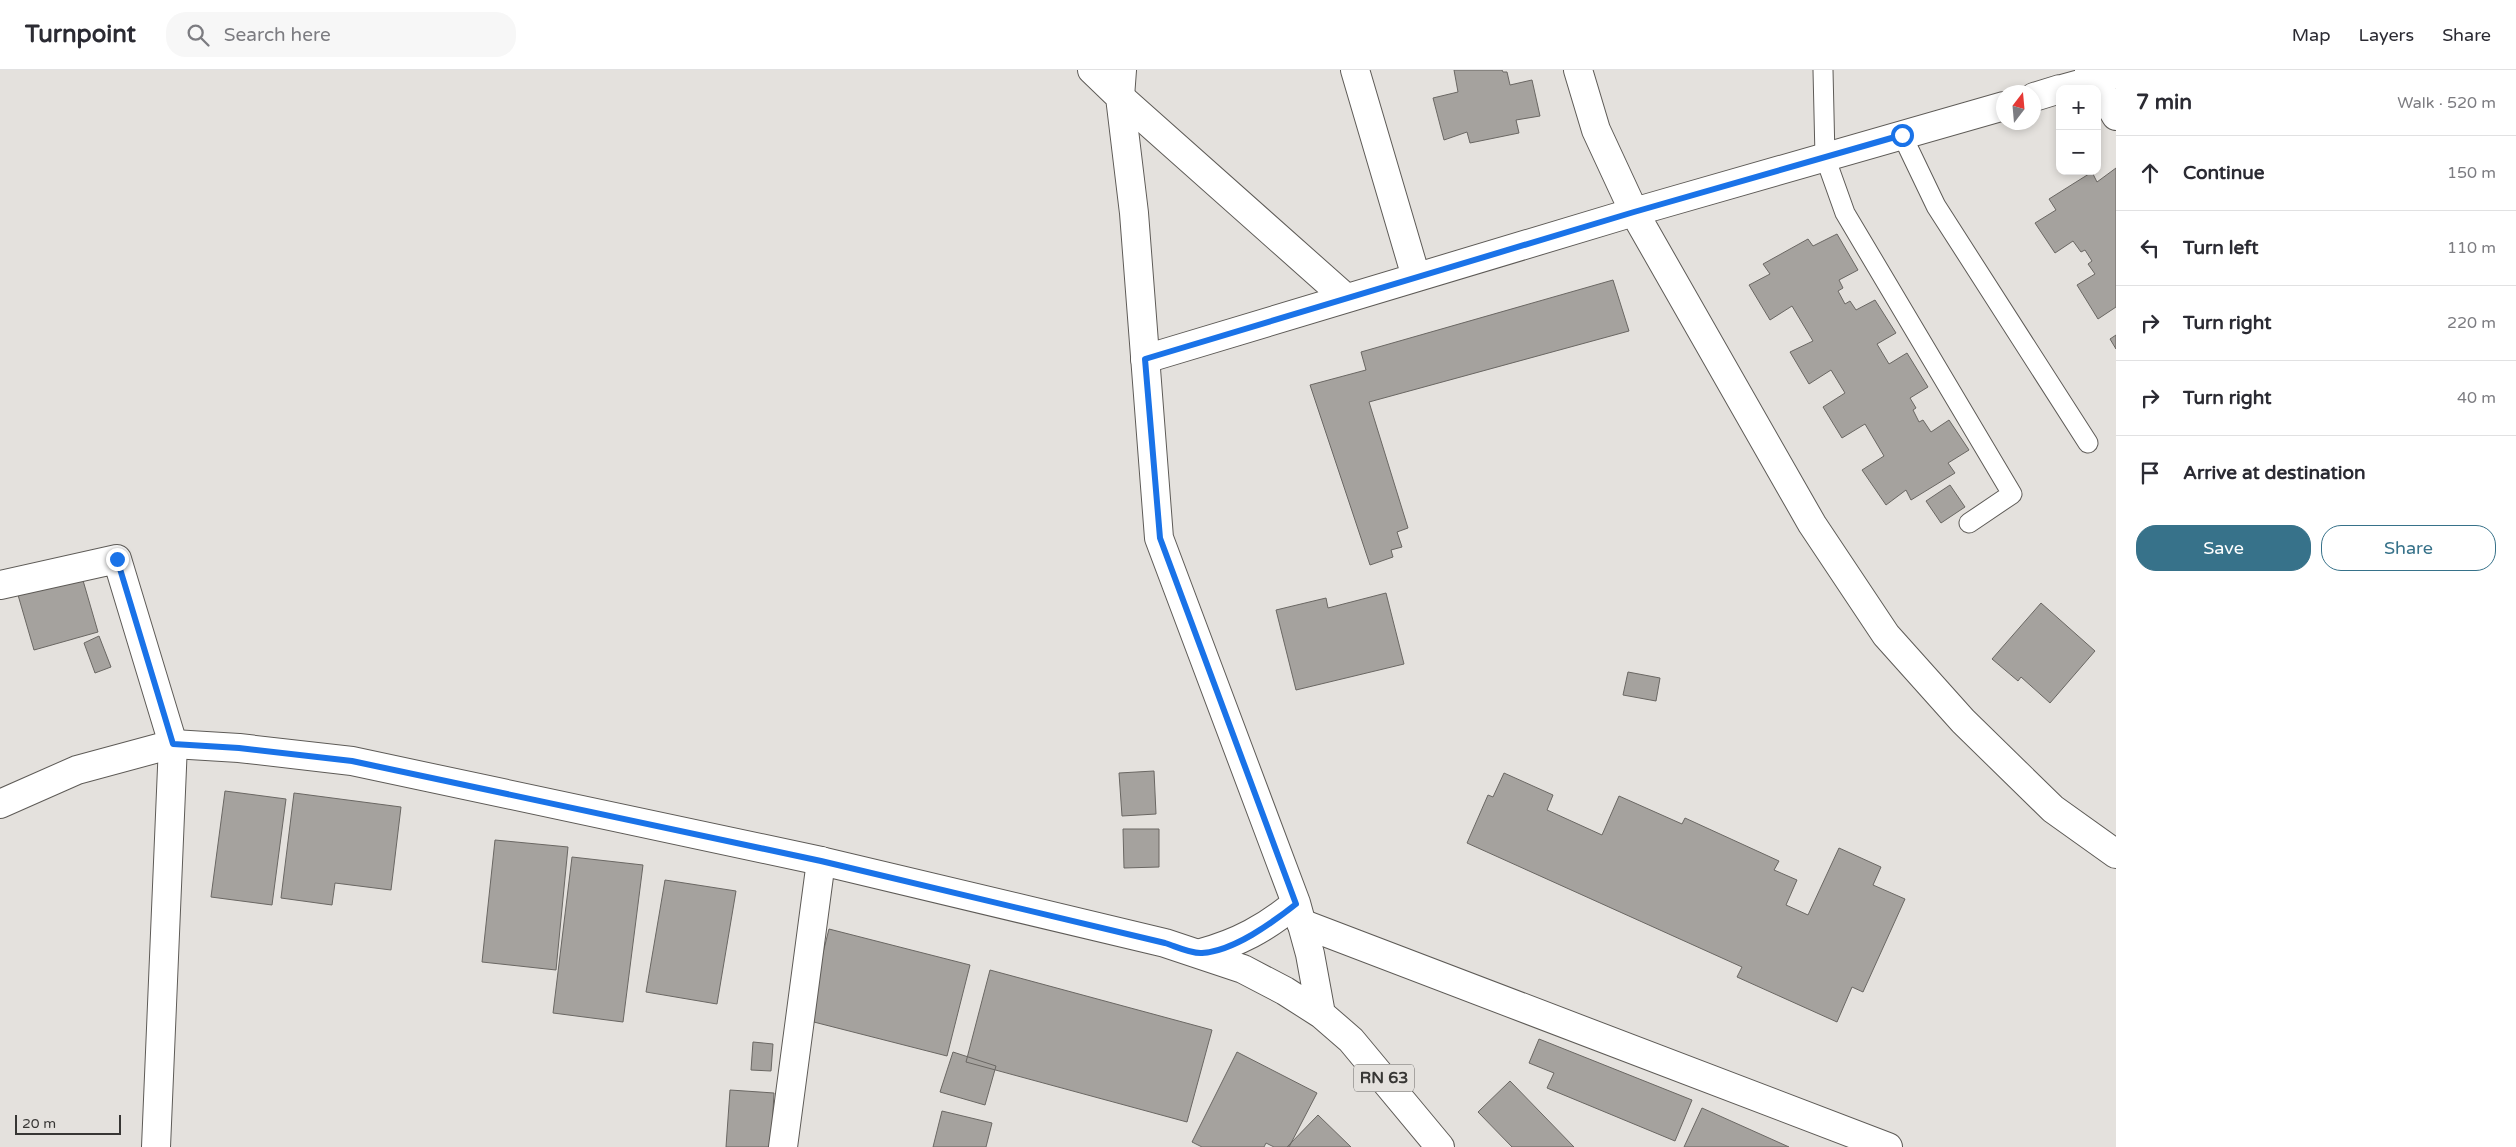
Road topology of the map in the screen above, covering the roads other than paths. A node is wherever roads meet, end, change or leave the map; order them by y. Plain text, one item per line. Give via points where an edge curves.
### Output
1 (1092, 70) edge
2 (1355, 70) edge
3 (1578, 70) edge
4 (1823, 70) edge
5 (2100, 74) edge
6 (1121, 83) edge
7 (2071, 85) edge
8 (2056, 90) edge
9 (2041, 95) edge
10 (1996, 108) edge
11 (2116, 116) edge
12 (1902, 135) junction
13 (1825, 158) junction
14 (1634, 212) junction
15 (1416, 277) junction
16 (1346, 298) junction
17 (1145, 359) junction
18 (2088, 443) dead end
19 (1969, 523) dead end
20 (0, 585) edge
21 (173, 744) junction
22 (0, 804) edge
23 (2116, 854) edge
24 (821, 861) junction
25 (1299, 913) junction
26 (1201, 954) junction
27 (1321, 1014) junction
28 (156, 1147) edge
29 (783, 1147) edge
30 (1440, 1147) edge
31 (1888, 1147) edge

1 - 6 street
2 - 15 street
3 - 14 street via 1596,130
4 - 13 lane
5 - 7 street
5 - 11 street
6 - 16 street
6 - 17 street
8 - 9 street
10 - 12 street
12 - 13 street
12 - 18 lane via 1936,206
13 - 14 street
13 - 19 lane via 1844,213 2012,494
14 - 15 street
14 - 23 street via 1812,524 1886,635 1962,721 2054,809
15 - 16 street
16 - 17 street
17 - 25 street via 1160,538
20 - 21 street via 117,559
21 - 22 street, RN 63 via 77,770
21 - 24 street, RN 63 via 352,761
21 - 28 street
24 - 26 street, RN 63
24 - 29 street
25 - 26 street
25 - 27 street
25 - 31 street
26 - 27 street, RN 63 via 1243,969
27 - 30 street, RN 63 via 1351,1040

